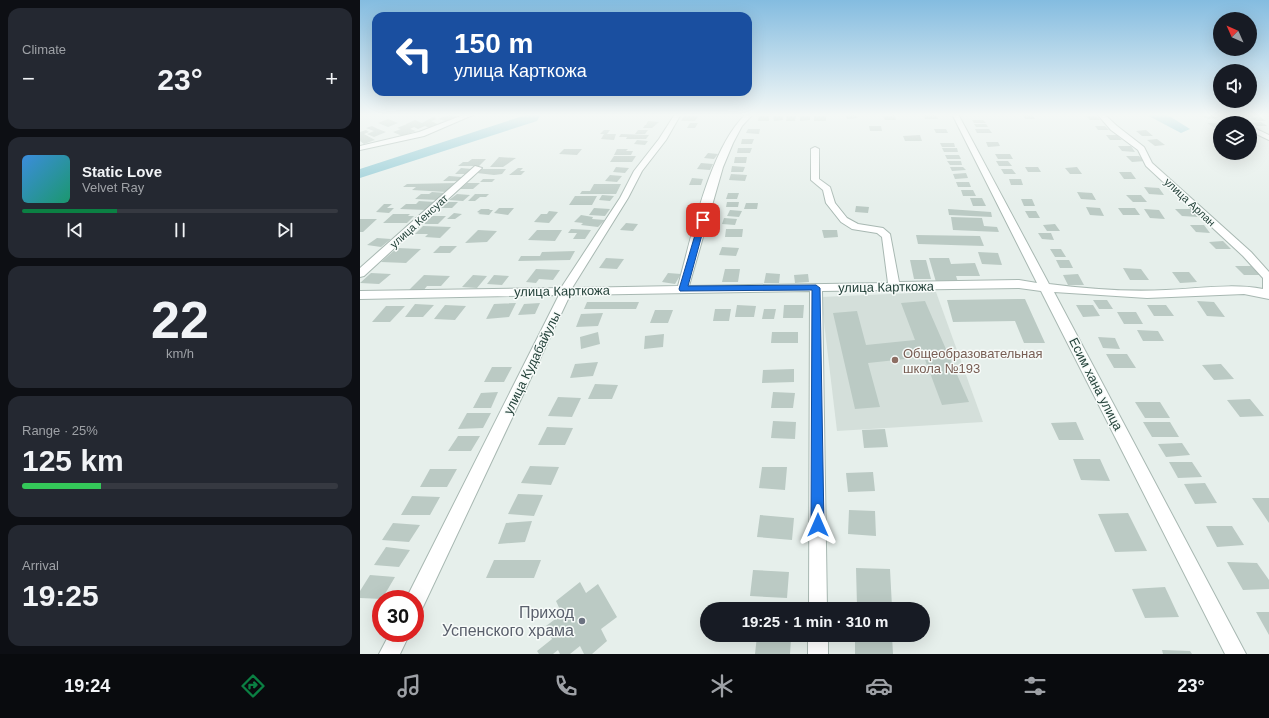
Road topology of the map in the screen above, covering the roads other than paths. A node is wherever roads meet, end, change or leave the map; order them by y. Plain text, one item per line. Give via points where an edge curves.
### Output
1 (375, 145) edge
2 (659, 145) edge
3 (727, 145) edge
4 (971, 145) edge
5 (1135, 145) edge
6 (360, 148) edge
7 (815, 149) dead end
8 (478, 168) dead end
9 (360, 274) edge
10 (894, 287) junction
11 (816, 288) junction
12 (1046, 288) junction
13 (683, 289) junction
14 (565, 290) junction
15 (1268, 294) edge
16 (360, 295) edge
17 (421, 590) edge
18 (818, 602) edge
19 (395, 642) edge
20 (818, 642) edge
21 (389, 654) edge
22 (818, 654) edge
23 (1236, 654) edge

1 - 6 street
2 - 14 street, улица Кудабайулы via 638,171 624,198
3 - 13 street via 708,198
4 - 12 street, Есим хана улица
5 - 15 street, улица Арлан via 1141,149 1148,164 1268,277
7 - 10 street via 815,180 827,189 831,203 844,220 855,226 880,230 887,236
8 - 9 street, улица Кенсуат
10 - 11 street, улица Карткожа
10 - 12 street, улица Карткожа via 1019,284
11 - 13 street, улица Карткожа
11 - 18 street
12 - 15 street, улица Карткожа via 1164,294 1241,290
12 - 23 street, Есим хана улица
13 - 14 street, улица Карткожа
14 - 16 street, улица Карткожа
14 - 17 street, улица Кудабайулы via 564,297
19 - 21 street
20 - 22 street

